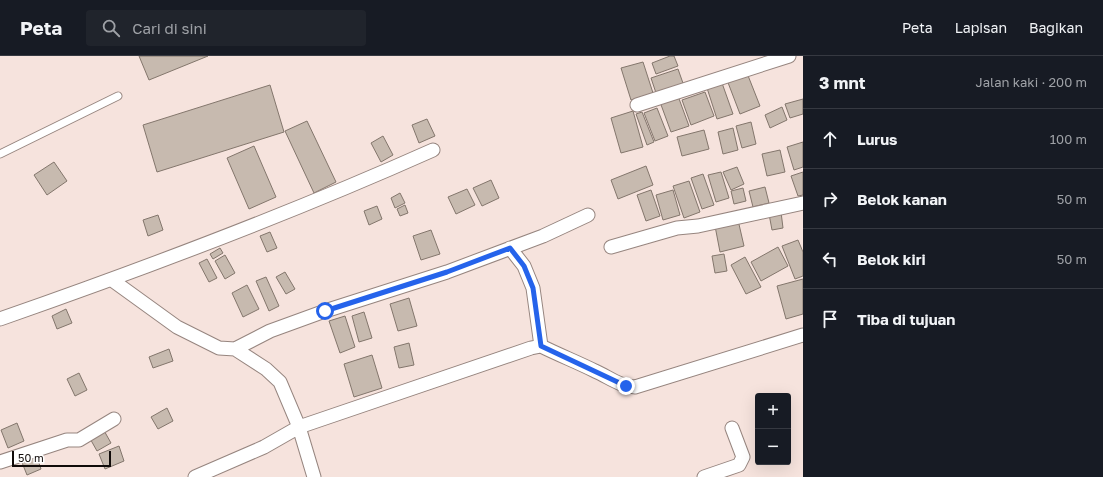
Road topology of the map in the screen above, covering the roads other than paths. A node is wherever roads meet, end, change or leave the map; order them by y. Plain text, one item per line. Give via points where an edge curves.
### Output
1 (789, 56) edge
2 (118, 96) dead end
3 (637, 105) dead end
4 (433, 150) dead end
5 (0, 154) edge
6 (803, 203) edge
7 (588, 215) dead end
8 (611, 247) dead end
9 (510, 248) junction
10 (112, 280) junction
11 (0, 319) edge
12 (803, 335) edge
13 (541, 346) junction
14 (235, 349) junction
15 (114, 419) dead end
16 (299, 427) junction
17 (732, 428) dead end
18 (0, 462) edge
19 (195, 477) edge
20 (314, 477) edge
21 (704, 477) edge

1 - 3 street
2 - 5 lane
4 - 10 street via 351,187
6 - 8 street via 698,226 677,228
7 - 9 street
9 - 13 street via 524,266 533,288
9 - 14 street via 447,272 305,318 270,331
10 - 11 street
10 - 14 street via 177,327 219,348
12 - 13 street via 635,387 612,381
13 - 16 street
14 - 16 street via 266,369 280,382
15 - 18 street via 79,440 67,440
16 - 19 street via 264,447
16 - 20 street
17 - 21 street via 743,457 742,462

